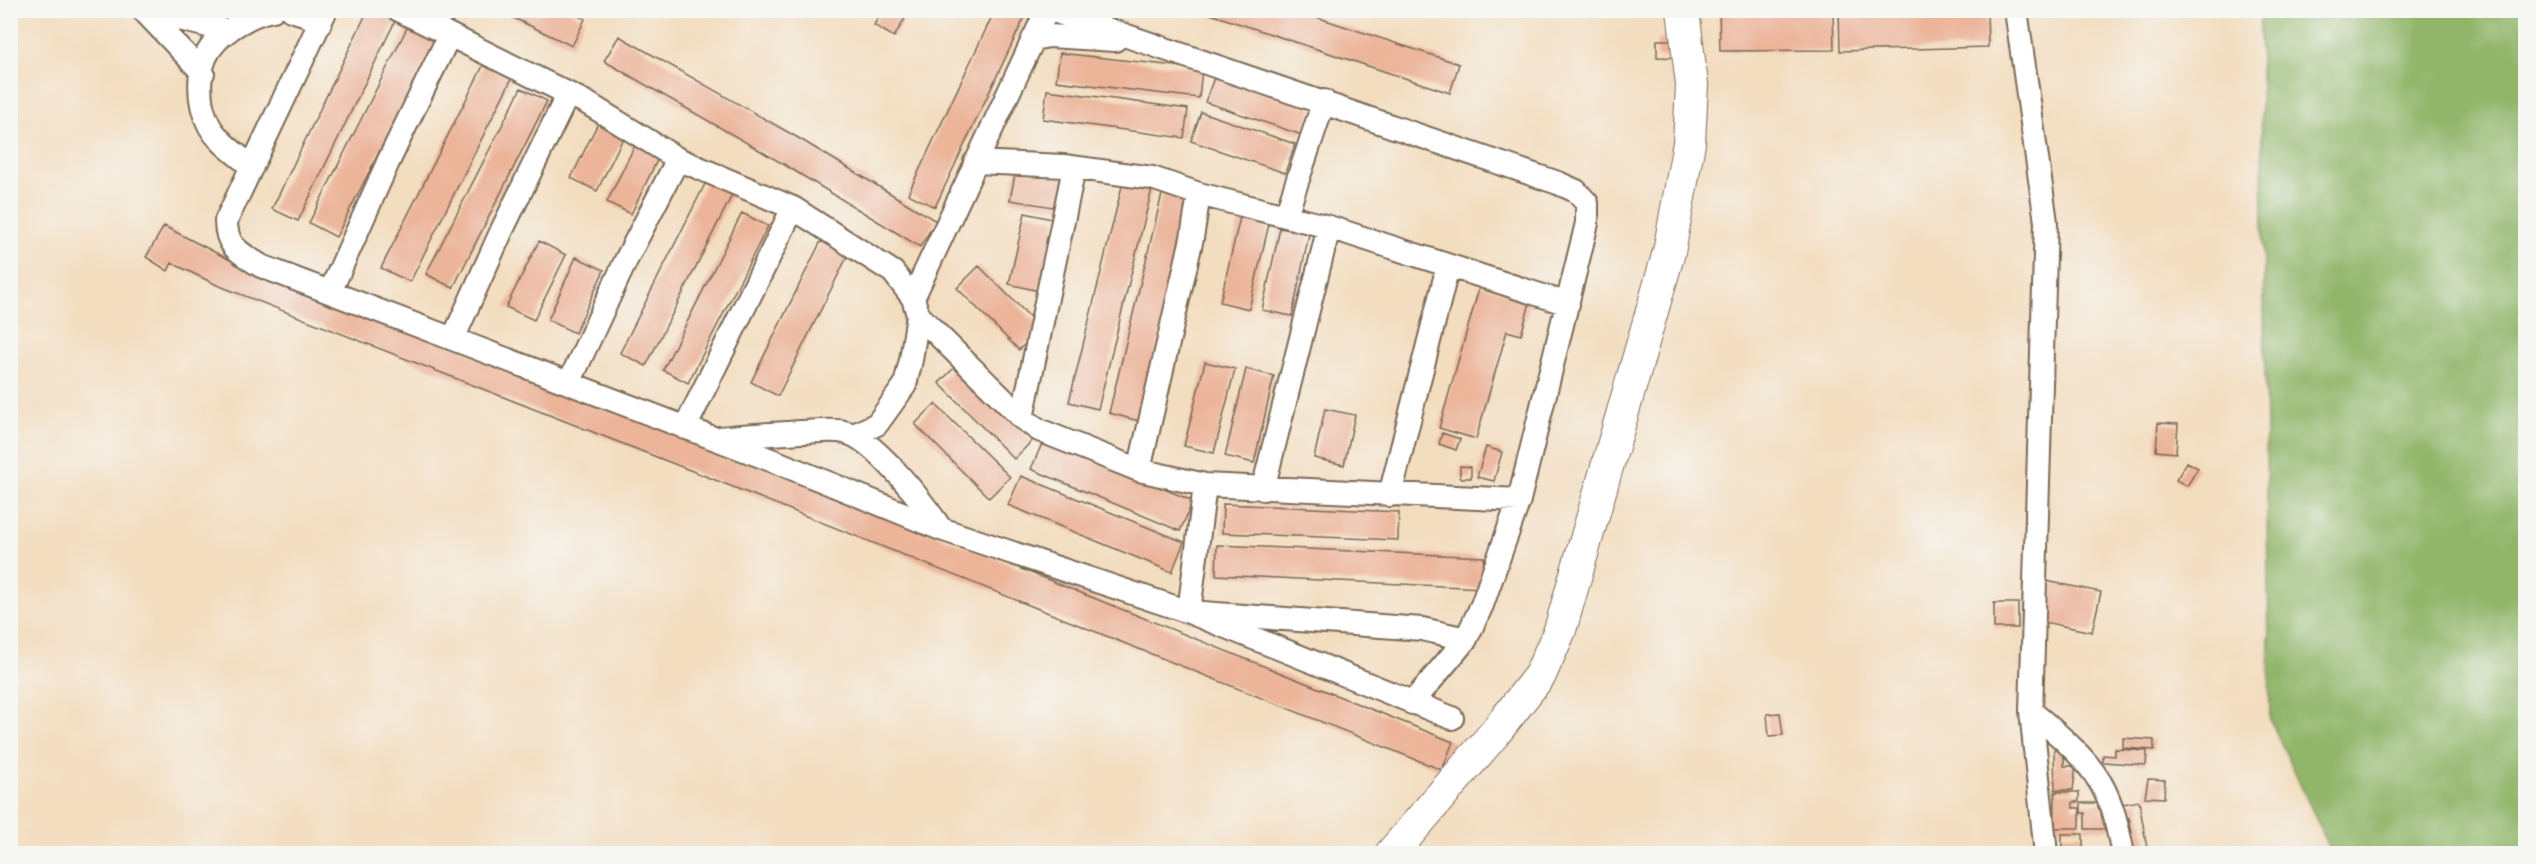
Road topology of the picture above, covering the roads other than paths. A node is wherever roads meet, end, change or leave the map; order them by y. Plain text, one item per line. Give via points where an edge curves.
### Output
1 (273, 10) edge
2 (291, 10) edge
3 (399, 10) edge
4 (1049, 10) edge
5 (1683, 10) edge
6 (2016, 10) edge
7 (143, 11) edge
8 (323, 16) edge
9 (228, 31) junction
10 (449, 36) junction
11 (1033, 39) junction
12 (1140, 41) junction
13 (203, 73) junction
14 (568, 94) junction
15 (1324, 101) junction
16 (678, 159) junction
17 (975, 162) junction
18 (252, 167) junction
19 (1074, 168) junction
20 (1198, 194) junction
21 (793, 208) junction
22 (1286, 215) junction
23 (1329, 226) junction
24 (1448, 266) junction
25 (330, 292) junction
26 (1568, 304) junction
27 (916, 307) junction
28 (453, 339) junction
29 (569, 383) junction
30 (1022, 418) junction
31 (685, 428) junction
32 (854, 435) junction
33 (714, 439) junction
34 (1139, 470) junction
35 (1205, 485) junction
36 (1263, 489) junction
37 (1390, 495) junction
38 (1519, 500) junction
39 (941, 529) junction
40 (1189, 612) junction
41 (1466, 639) junction
42 (1412, 703) junction
43 (2031, 711) junction
44 (1452, 718) dead end
45 (1391, 854) edge
46 (2046, 854) edge
47 (2123, 854) edge

1 - 9 street
2 - 8 street
3 - 10 street
4 - 11 street
4 - 12 street
5 - 45 street via 1692,96 1689,143 1669,252 1560,630 1540,675
6 - 43 street via 2046,222
7 - 9 street
7 - 13 street
8 - 18 street
9 - 13 street via 210,49
10 - 14 street
10 - 25 street
11 - 12 street via 1049,36
11 - 17 street
12 - 15 street
13 - 18 street via 200,92 210,127
14 - 16 street
14 - 28 street
15 - 22 street
15 - 26 street via 1576,191 1587,203 1587,223
16 - 21 street
16 - 29 street
17 - 19 street
17 - 27 street
18 - 25 street via 226,221 226,237 261,266
19 - 20 street via 1152,178
19 - 30 street
20 - 22 street
20 - 34 street via 1192,238
21 - 27 street via 893,272
21 - 31 street
22 - 23 street
23 - 24 street
23 - 36 street
24 - 26 street
24 - 37 street
25 - 28 street
26 - 38 street
27 - 30 street
27 - 32 street via 904,385 877,424
28 - 29 street
29 - 31 street
30 - 34 street via 1039,430
31 - 33 street
32 - 33 street via 819,432
32 - 39 street via 874,450 923,502
33 - 39 street
34 - 35 street
35 - 36 street
35 - 40 street
36 - 37 street
37 - 38 street
38 - 41 street
39 - 40 street
40 - 41 street via 1422,629
40 - 42 street
41 - 42 street
42 - 44 street
43 - 46 street
43 - 47 street via 2064,740 2099,781 2112,809

